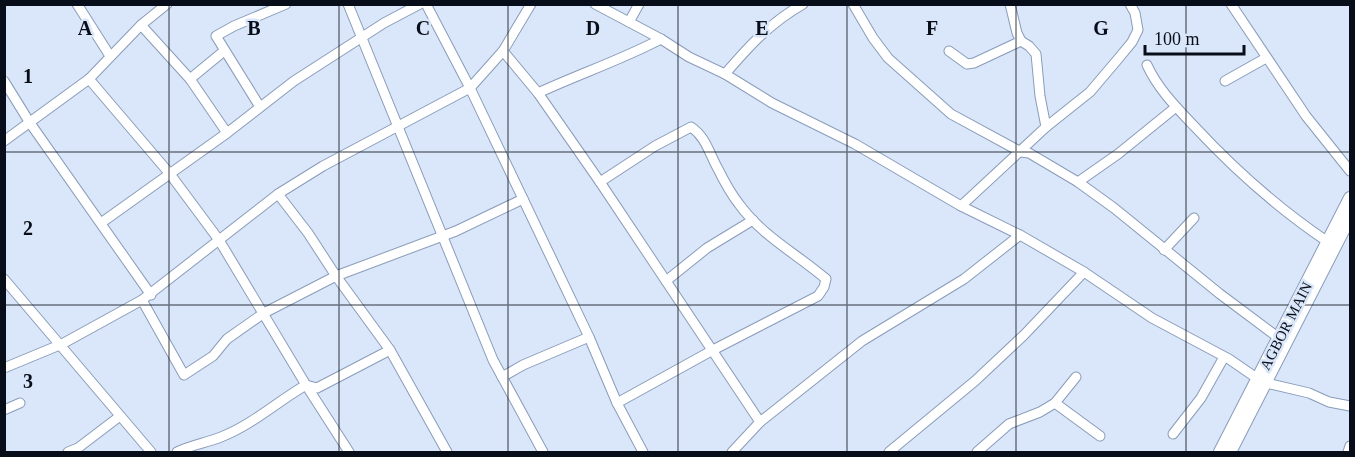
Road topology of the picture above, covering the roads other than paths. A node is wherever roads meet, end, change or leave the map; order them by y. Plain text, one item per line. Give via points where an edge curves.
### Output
1 (77, 4) edge
2 (167, 4) edge
3 (286, 4) edge
4 (348, 4) edge
5 (420, 4) edge
6 (426, 4) edge
7 (531, 4) edge
8 (595, 4) edge
9 (639, 4) edge
10 (803, 4) edge
11 (853, 4) edge
12 (1010, 4) edge
13 (1130, 4) edge
14 (1231, 4) edge
15 (629, 22) junction
16 (141, 25) junction
17 (361, 38) junction
18 (661, 39) junction
19 (1021, 41) junction
20 (224, 51) junction
21 (503, 51) junction
22 (949, 51) dead end
23 (110, 56) junction
24 (1266, 58) junction
25 (1147, 64) dead end
26 (725, 74) junction
27 (89, 79) junction
28 (190, 79) junction
29 (4, 81) edge
30 (1225, 81) dead end
31 (470, 88) junction
32 (538, 93) junction
33 (260, 107) junction
34 (1176, 107) junction
35 (30, 123) junction
36 (399, 127) junction
37 (1046, 127) junction
38 (228, 133) junction
39 (4, 141) edge
40 (1021, 152) junction
41 (1350, 171) edge
42 (170, 174) junction
43 (600, 182) junction
44 (1078, 182) junction
45 (278, 194) junction
46 (1350, 198) edge
47 (523, 199) junction
48 (961, 206) junction
49 (1350, 217) edge
50 (1194, 218) dead end
51 (753, 220) junction
52 (101, 223) junction
53 (1020, 235) junction
54 (441, 237) junction
55 (219, 240) junction
56 (1328, 242) junction
57 (1164, 250) junction
58 (1084, 272) junction
59 (336, 276) junction
60 (4, 279) edge
61 (666, 281) junction
62 (147, 297) junction
63 (1301, 306) junction
64 (264, 313) junction
65 (589, 337) junction
66 (1279, 338) junction
67 (62, 344) junction
68 (390, 350) junction
69 (713, 350) junction
70 (1224, 357) junction
71 (4, 368) edge
72 (1076, 376) dead end
73 (502, 377) junction
74 (1262, 381) junction
75 (306, 385) junction
76 (20, 403) dead end
77 (617, 403) junction
78 (1055, 403) junction
79 (1350, 406) edge
80 (4, 410) edge
81 (120, 416) junction
82 (760, 422) junction
83 (1173, 434) dead end
84 (1100, 436) dead end
85 (741, 444) junction
86 (1350, 446) edge
87 (68, 453) edge
88 (151, 453) edge
89 (177, 453) edge
90 (349, 453) edge
91 (447, 453) edge
92 (543, 453) edge
93 (643, 453) edge
94 (732, 453) edge
95 (747, 453) edge
96 (889, 453) edge
97 (977, 453) edge
98 (1220, 453) edge
99 (1230, 453) edge
100 (1348, 453) edge

1 - 23 street
2 - 16 street
3 - 20 street via 216,36
4 - 17 street
5 - 17 street
6 - 31 street
7 - 21 street
8 - 15 street
9 - 15 street
10 - 26 street via 754,39
11 - 40 street via 888,58 951,114
12 - 19 street
13 - 37 street via 1138,30 1132,42 1090,92
14 - 24 street
15 - 18 street
16 - 23 street
16 - 28 street
17 - 33 street
17 - 36 street
18 - 26 street
18 - 32 street
19 - 22 street via 968,64
19 - 37 street via 1036,54
20 - 28 street
20 - 33 street
21 - 31 street
21 - 32 street
23 - 27 street
24 - 30 street
24 - 41 street
25 - 34 street via 1155,83
26 - 48 street
27 - 35 street
27 - 42 street
28 - 38 street
29 - 35 street
31 - 36 street
31 - 47 street
32 - 43 street
33 - 38 street
34 - 44 street
34 - 56 street via 1279,207
35 - 39 street
35 - 52 street
36 - 45 street
36 - 54 street
37 - 40 street
38 - 42 street
40 - 44 street
40 - 48 street
42 - 52 street
42 - 55 street
43 - 51 street via 691,127 699,132 733,195
43 - 61 street
44 - 57 street
45 - 55 street
45 - 59 street
46 - 56 main road, AGBOR MAIN
47 - 54 street
47 - 65 street
48 - 53 street
49 - 63 main road, AGBOR MAIN
50 - 57 street
51 - 61 street via 707,248
51 - 69 street via 826,279 824,287 818,296
52 - 62 street
53 - 58 street
53 - 82 street via 964,279 862,341
54 - 59 street
54 - 73 street
55 - 62 street
55 - 64 street
56 - 63 main road, AGBOR MAIN
57 - 66 street
58 - 70 street via 1152,318
58 - 96 street via 1024,335
59 - 64 street
59 - 68 street
60 - 67 street
61 - 69 street
62 - 64 street via 184,375
62 - 67 street
63 - 66 main road, AGBOR MAIN
63 - 74 main road, AGBOR MAIN
64 - 75 street
65 - 73 street
65 - 77 street
66 - 74 main road, AGBOR MAIN
67 - 71 street
67 - 81 street
68 - 75 street via 317,388
68 - 91 street
69 - 77 street
69 - 82 street
70 - 74 street
70 - 83 street via 1201,398
72 - 78 street
73 - 92 street
74 - 79 street
74 - 98 main road, AGBOR MAIN
74 - 99 main road, AGBOR MAIN
75 - 89 street via 222,437
75 - 90 street
76 - 80 street
77 - 93 street
78 - 84 street
78 - 97 street via 1009,424
81 - 87 street
81 - 88 street
82 - 85 street
85 - 94 street
85 - 95 street
86 - 100 street

